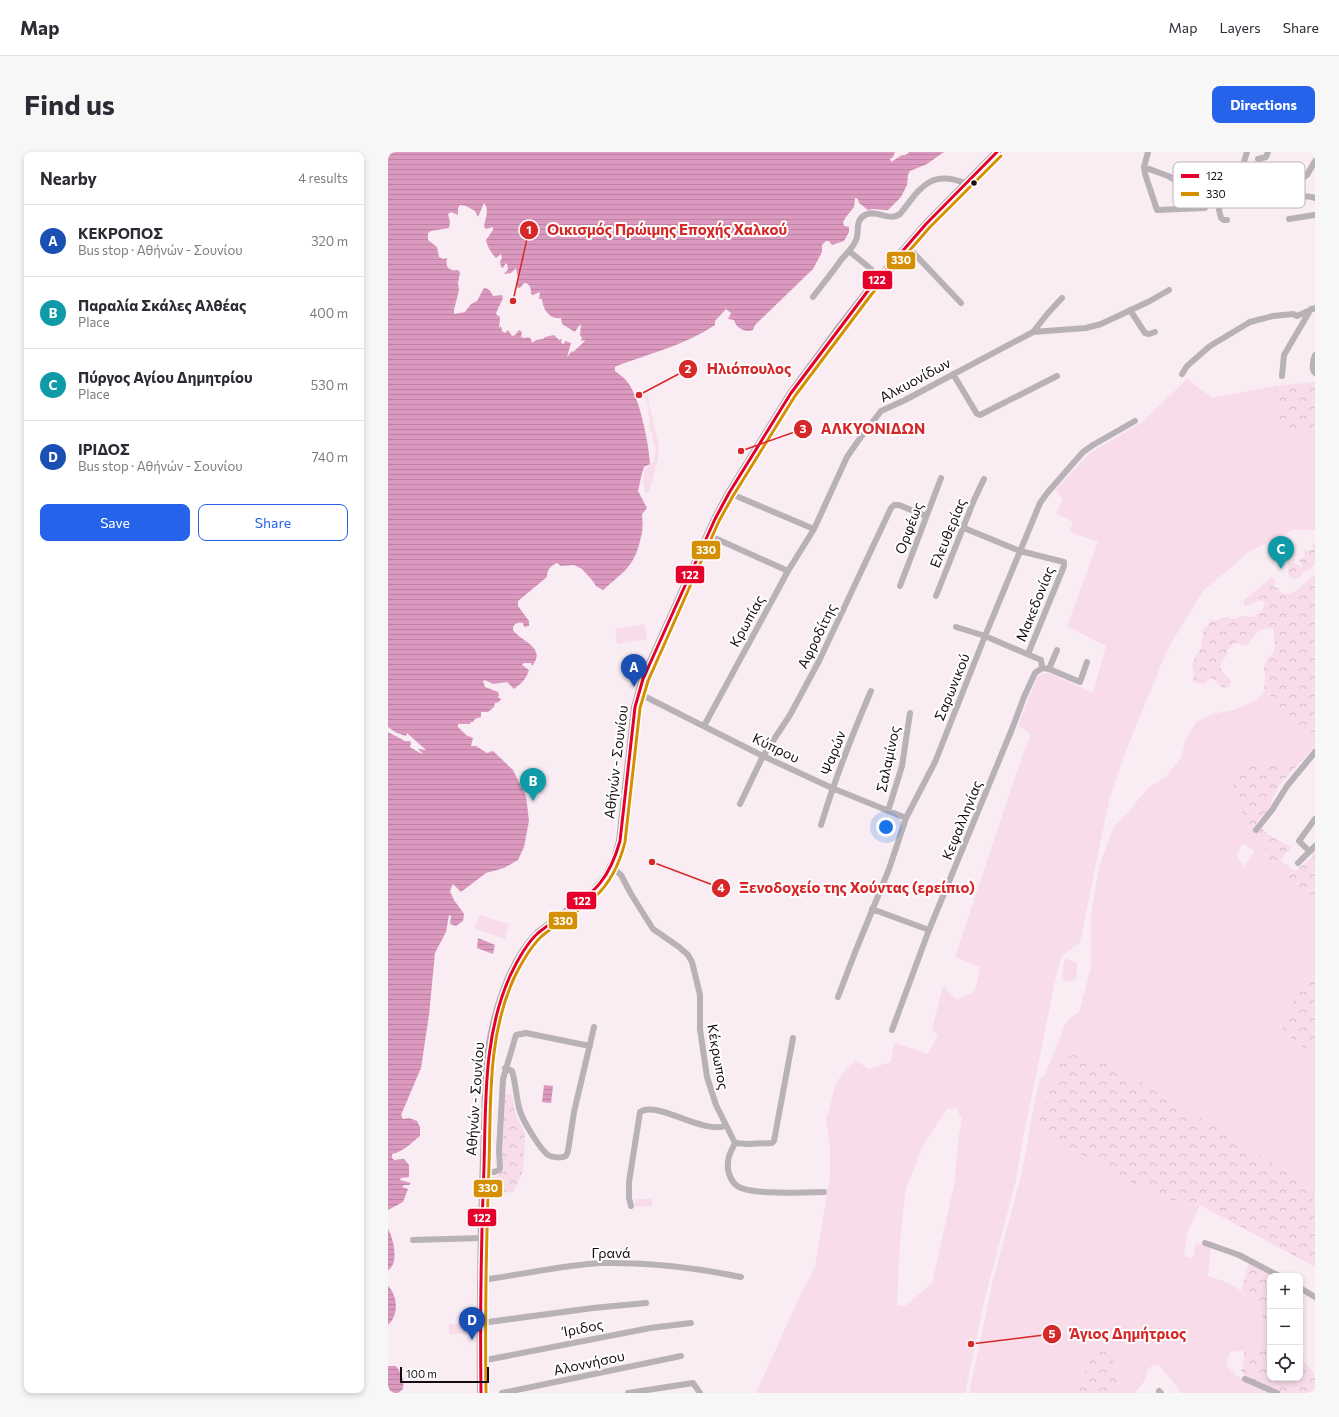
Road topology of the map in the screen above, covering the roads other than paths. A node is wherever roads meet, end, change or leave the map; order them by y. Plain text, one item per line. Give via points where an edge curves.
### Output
1 (997, 152) edge
2 (1148, 152) edge
3 (1247, 152) edge
4 (1268, 152) edge
5 (1258, 159) dead end
6 (1315, 161) edge
7 (1244, 162) edge
8 (1144, 167) junction
9 (1305, 176) edge
10 (1173, 179) edge
11 (965, 183) junction
12 (1305, 196) edge
13 (1315, 198) edge
14 (1205, 208) dead end
15 (1221, 208) edge
16 (1315, 215) edge
17 (1289, 219) dead end
18 (1227, 220) dead end
19 (907, 246) junction
20 (849, 250) junction
21 (871, 269) dead end
22 (1169, 290) dead end
23 (813, 297) dead end
24 (1062, 298) dead end
25 (961, 303) dead end
26 (1313, 309) edge
27 (1130, 310) junction
28 (1033, 332) junction
29 (1155, 332) dead end
30 (1315, 355) edge
31 (1315, 373) edge
32 (954, 374) junction
33 (1182, 374) dead end
34 (1056, 376) dead end
35 (1282, 376) dead end
36 (1135, 421) dead end
37 (941, 478) dead end
38 (984, 479) dead end
39 (729, 493) junction
40 (926, 516) junction
41 (964, 528) junction
42 (814, 529) junction
43 (708, 535) junction
44 (1020, 552) junction
45 (788, 571) junction
46 (900, 586) dead end
47 (936, 596) dead end
48 (956, 627) dead end
49 (985, 636) junction
50 (1057, 650) dead end
51 (1028, 654) junction
52 (1087, 662) dead end
53 (1046, 669) junction
54 (871, 691) dead end
55 (638, 693) junction
56 (910, 713) dead end
57 (704, 726) junction
58 (1315, 752) edge
59 (763, 756) junction
60 (832, 788) junction
61 (740, 804) dead end
62 (888, 811) junction
63 (906, 818) junction
64 (1315, 820) edge
65 (821, 825) dead end
66 (1256, 830) dead end
67 (1315, 846) edge
68 (1309, 851) junction
69 (1298, 863) dead end
70 (612, 867) junction
71 (872, 909) junction
72 (929, 930) junction
73 (838, 997) dead end
74 (594, 1027) dead end
75 (892, 1030) dead end
76 (793, 1038) dead end
77 (590, 1046) junction
78 (505, 1068) junction
79 (726, 1126) junction
80 (735, 1143) junction
81 (483, 1172) junction
82 (824, 1192) dead end
83 (631, 1206) dead end
84 (482, 1238) junction
85 (413, 1240) dead end
86 (1205, 1243) dead end
87 (1273, 1273) edge
88 (741, 1277) dead end
89 (481, 1280) junction
90 (1303, 1290) edge
91 (1315, 1296) edge
92 (646, 1303) dead end
93 (481, 1323) junction
94 (691, 1323) dead end
95 (681, 1356) dead end
96 (481, 1361) junction
97 (1246, 1379) dead end
98 (481, 1393) edge
99 (502, 1393) edge
100 (628, 1393) edge
101 (700, 1393) edge
102 (1277, 1393) edge

1 - 11 main road, Αθήνών - Σουνίου
2 - 8 street
3 - 7 street
4 - 5 street via 1266,157
6 - 9 street
8 - 10 street
8 - 14 street via 1157,210
11 - 19 main road, Αθήνών - Σουνίου
11 - 20 street via 951,178 935,179 923,186 896,217 874,213 865,215 859,220 856,238
12 - 13 street
15 - 18 street via 1221,218
16 - 17 street
19 - 25 street
19 - 39 main road, Αθήνών - Σουνίου via 867,292 791,393
20 - 21 street
20 - 23 street
22 - 27 street, Αλκυονίδων
24 - 28 street
26 - 33 street via 1297,316 1273,316 1250,322 1210,346 1187,366
26 - 35 street via 1284,355
27 - 28 street, Αλκυονίδων via 1086,328
27 - 29 street via 1145,333
28 - 32 street, Αλκυονίδων
30 - 31 street
32 - 34 street via 980,415
32 - 42 street, Αλκυονίδων via 881,411 874,418 847,457
36 - 44 street, Σαρωνικού via 1083,452 1040,503
37 - 40 street, Ορφέως
38 - 41 street, Ελευθερίας
39 - 42 street
39 - 43 main road, Αθήνών - Σουνίου
40 - 46 street, Ορφέως
40 - 59 street, Αφροδίτης via 899,505 891,508 818,661 790,715
41 - 44 street
41 - 47 street, Ελευθερίας
42 - 45 street, Κρωπίας
43 - 45 street
43 - 55 main road, Αθήνών - Σουνίου
44 - 49 street, Σαρωνικού
44 - 51 street, Μακεδονίας via 1064,562
45 - 57 street, Κρωπίας
48 - 49 street
49 - 51 street
49 - 63 street, Σαρωνικού via 935,762
50 - 53 street, Κεφαλληνίας
51 - 53 street via 1041,660
52 - 53 street via 1080,682
53 - 72 street, Κεφαλληνίας via 1035,674 1024,697
54 - 60 street, Ψαρών
55 - 57 street, Κύπρου
55 - 70 main road, Αθήνών - Σουνίου via 620,841
56 - 62 street, Σαλαμίνος via 902,766
57 - 59 street, Κύπρου
58 - 66 street
59 - 60 street, Κύπρου
59 - 61 street, Αφροδίτης
60 - 62 street, Κύπρου
60 - 65 street, Ψαρών
62 - 63 street, Κύπρου
63 - 71 street, Σαρωνικού
64 - 68 street via 1299,841
67 - 68 street
68 - 69 street
70 - 79 street, Κέκρωπος via 621,874 653,929 679,947 692,962 700,995 700,1029 707,1077
70 - 81 main road, Αθήνών - Σουνίου via 592,893 531,939 510,975 497,1015 488,1056
71 - 72 street
71 - 73 street, Σαρωνικού
72 - 75 street, Κεφαλληνίας
74 - 77 street
76 - 80 street via 774,1141
77 - 78 street via 520,1033 514,1037
77 - 78 street via 566,1156 550,1156 528,1128 520,1113 512,1072
78 - 81 street via 500,1168 494,1172
79 - 80 street, Κέκρωπος
79 - 83 street via 707,1127 664,1112 647,1109 640,1112 629,1182
80 - 82 street via 730,1151 728,1163 730,1179 736,1186 745,1190
81 - 84 main road, Αθήνών - Σουνίου
84 - 85 street
84 - 89 main road, Αθήνών - Σουνίου
86 - 87 street via 1239,1255
88 - 89 street, Γρανά via 688,1268 602,1263
89 - 93 main road, Αθήνών - Σουνίου
90 - 91 street
92 - 93 street
93 - 96 main road, Αθήνών - Σουνίου
94 - 96 street, Ίριδος via 650,1328
95 - 99 street, Αλοννήσου
96 - 98 main road, Αθήνών - Σουνίου
97 - 102 street
100 - 101 street via 693,1383

